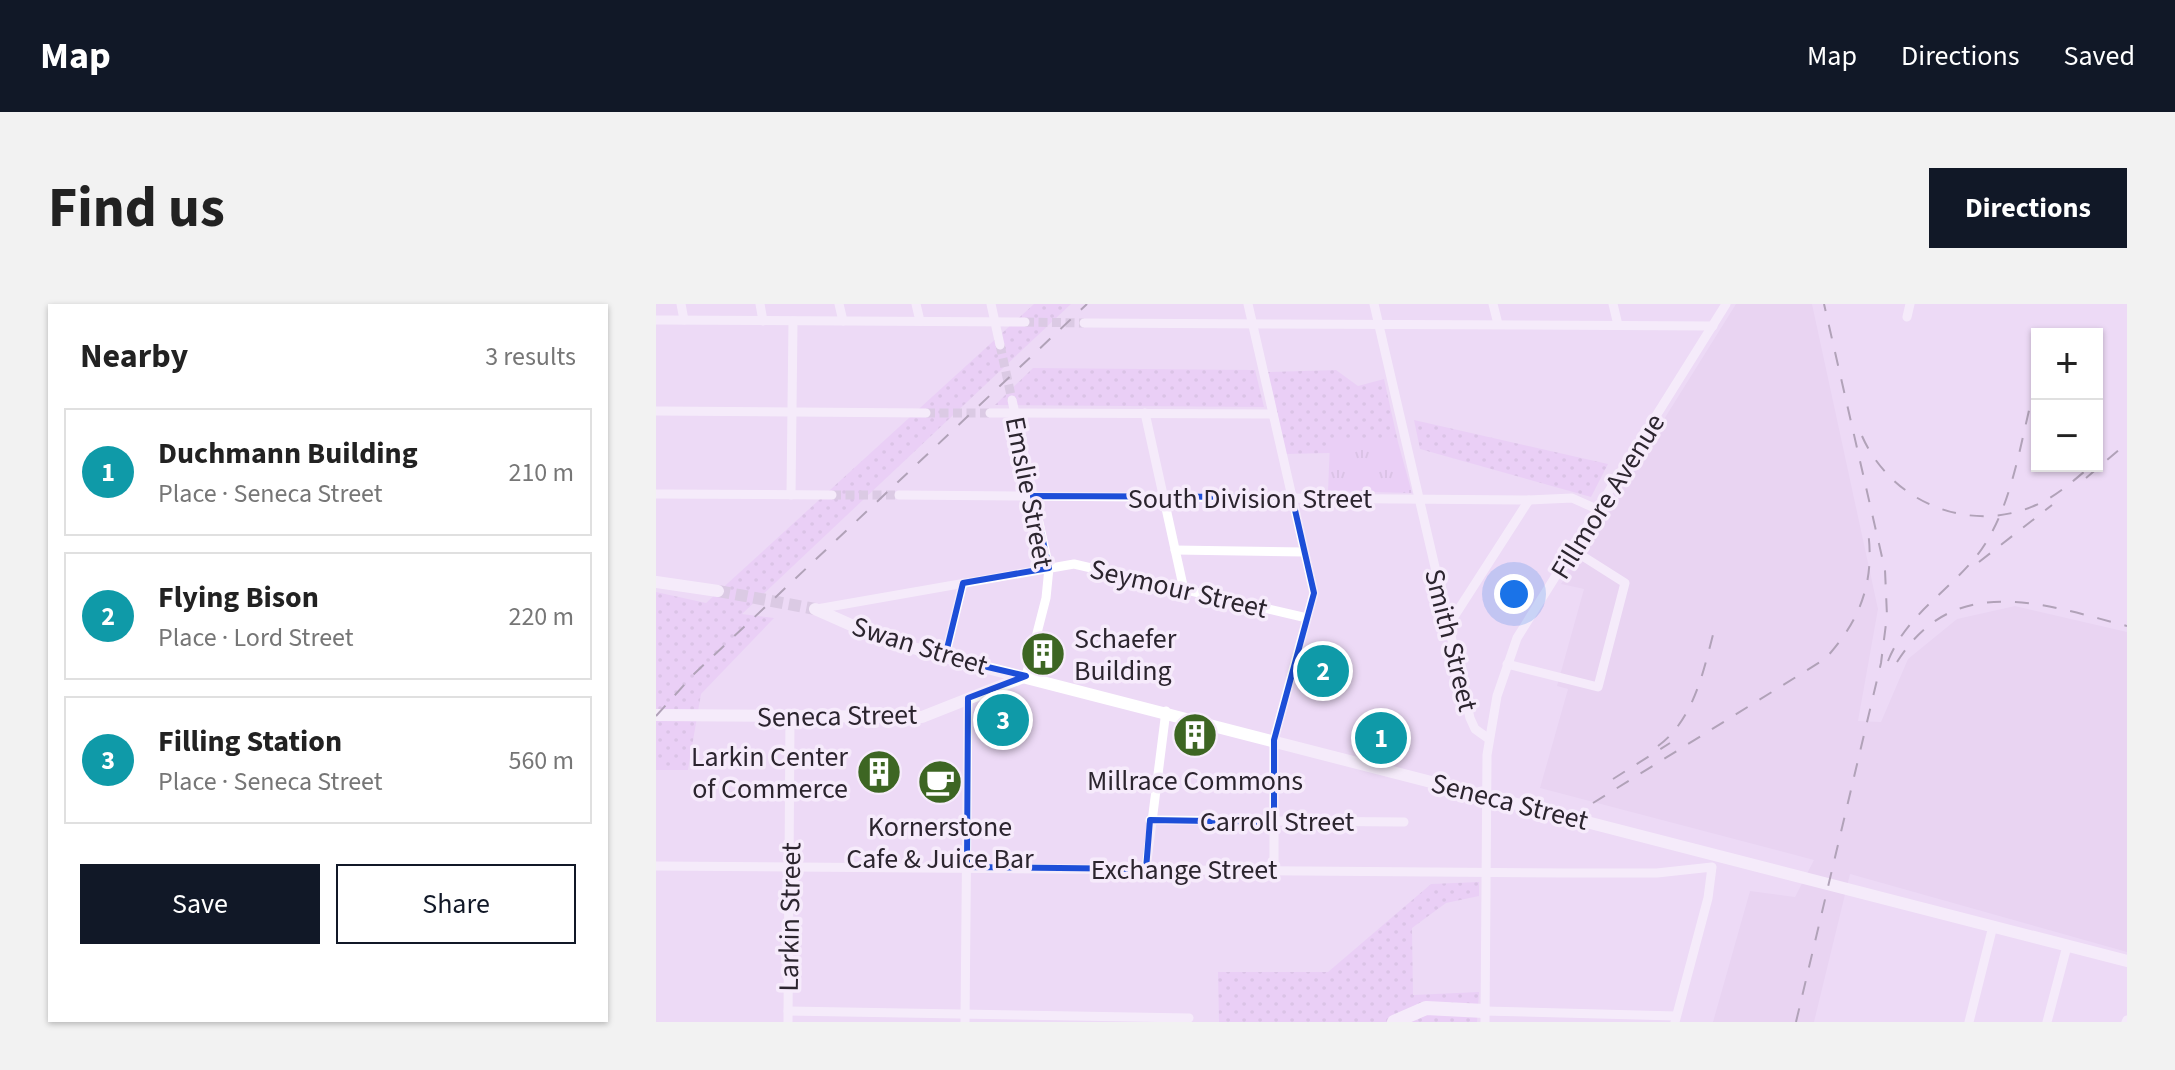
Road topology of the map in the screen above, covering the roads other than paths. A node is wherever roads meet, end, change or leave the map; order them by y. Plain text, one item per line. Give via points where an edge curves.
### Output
1 (681, 304) edge
2 (760, 304) edge
3 (839, 304) edge
4 (916, 304) edge
5 (991, 304) edge
6 (1248, 304) edge
7 (1374, 304) edge
8 (1493, 304) edge
9 (1613, 304) edge
10 (1726, 304) edge
11 (1910, 304) edge
12 (1907, 317) dead end
13 (656, 320) edge
14 (684, 320) junction
15 (763, 321) junction
16 (793, 321) junction
17 (843, 321) junction
18 (920, 321) junction
19 (995, 322) junction
20 (1025, 322) tunnel mouth
21 (1084, 323) tunnel mouth
22 (1252, 324) junction
23 (1379, 324) junction
24 (1498, 324) junction
25 (1618, 325) junction
26 (1713, 326) junction
27 (1000, 345) tunnel mouth
28 (1012, 400) tunnel mouth
29 (656, 411) edge
30 (793, 411) junction
31 (926, 413) tunnel mouth
32 (990, 413) tunnel mouth
33 (1145, 413) junction
34 (1014, 414) junction
35 (1273, 414) junction
36 (656, 494) edge
37 (791, 495) junction
38 (832, 495) tunnel mouth
39 (899, 495) tunnel mouth
40 (1033, 496) junction
41 (1163, 497) junction
42 (1292, 497) junction
43 (1418, 499) junction
44 (1529, 500) junction
45 (1599, 510) junction
46 (1175, 550) junction
47 (1573, 550) junction
48 (1304, 552) junction
49 (1049, 568) junction
50 (656, 582) edge
51 (963, 583) junction
52 (1184, 590) junction
53 (718, 591) tunnel mouth
54 (815, 609) joint
55 (1307, 618) junction
56 (1448, 626) junction
57 (945, 657) junction
58 (1507, 664) junction
59 (1026, 676) junction
60 (968, 698) junction
61 (1166, 711) junction
62 (656, 715) edge
63 (790, 716) junction
64 (1489, 739) junction
65 (1274, 740) junction
66 (1486, 795) junction
67 (1150, 820) junction
68 (1274, 822) junction
69 (1404, 822) dead end
70 (656, 866) edge
71 (790, 867) junction
72 (967, 867) junction
73 (1146, 869) junction
74 (1274, 870) junction
75 (1485, 871) junction
76 (1993, 926) junction
77 (2067, 946) junction
78 (2127, 961) edge
79 (788, 1017) edge
80 (1484, 1017) edge
81 (965, 1018) edge
82 (1189, 1018) dead end
83 (1675, 1019) edge
84 (1394, 1022) edge
85 (1405, 1022) edge
86 (1969, 1022) edge
87 (2047, 1022) edge

1 - 14 street
2 - 15 street
3 - 17 street
4 - 18 street
5 - 19 street
6 - 22 street
7 - 23 street, Smith Street
8 - 24 street
9 - 25 street
10 - 26 street, Fillmore Avenue
11 - 12 street
13 - 14 street
14 - 15 street
15 - 16 street
16 - 17 street
16 - 30 street
17 - 18 street
18 - 19 street
19 - 20 street
19 - 27 street
21 - 22 street
22 - 23 street
22 - 35 street
23 - 24 street
23 - 43 street, Smith Street
24 - 25 street
25 - 26 street
26 - 45 street, Fillmore Avenue
28 - 34 street, Emslie Street
29 - 30 street
30 - 31 street
30 - 37 street
32 - 34 street
33 - 34 street
33 - 35 street
33 - 41 street
34 - 40 street, Emslie Street
35 - 42 street
36 - 37 street
37 - 38 street
39 - 40 street, South Division Street
40 - 41 street, South Division Street
40 - 49 street, Emslie Street
41 - 42 street, South Division Street
41 - 46 street
42 - 43 street, South Division Street
42 - 48 street
43 - 44 street, South Division Street
43 - 56 street, Smith Street
44 - 45 street, South Division Street via 1572,498
44 - 56 street
45 - 47 street, Fillmore Avenue
46 - 48 street
46 - 52 street
47 - 58 street, Fillmore Avenue via 1517,638
47 - 58 street via 1625,583 1598,687
48 - 55 street via 1314,593
49 - 51 street, Seymour Street
49 - 52 street, Seymour Street via 1074,564
49 - 59 street, Emslie Street
50 - 53 main road
51 - 54 street, Seymour Street
51 - 57 street
52 - 55 street, Seymour Street
54 - 57 main road, Swan Street via 885,640
55 - 65 street
56 - 64 street, Smith Street via 1470,718
57 - 59 main road, Swan Street
58 - 64 street, Fillmore Avenue
59 - 60 main road, Seneca Street
59 - 61 main road, Seneca Street
60 - 63 main road, Seneca Street via 922,717
60 - 72 street
61 - 65 main road, Seneca Street
61 - 67 street
62 - 63 main road, Seneca Street
63 - 71 street, Larkin Street
64 - 66 street, Smith Street
65 - 66 main road, Seneca Street
65 - 68 street
66 - 75 street, Smith Street
66 - 76 main road, Seneca Street
67 - 68 street, Carroll Street
67 - 73 street
68 - 69 street, Carroll Street
68 - 74 street
70 - 71 street, Exchange Street
71 - 72 street, Exchange Street
71 - 79 street, Larkin Street
72 - 73 street, Exchange Street
72 - 81 street
73 - 74 street, Exchange Street
74 - 75 street, Exchange Street
75 - 80 street, Smith Street
75 - 83 street, Exchange Street via 1657,873 1712,867
76 - 77 main road, Seneca Street
76 - 86 street
77 - 78 main road, Seneca Street
77 - 87 street
79 - 81 street
80 - 83 street
80 - 84 highway via 1426,1008
80 - 85 highway via 1437,1014
81 - 82 street

